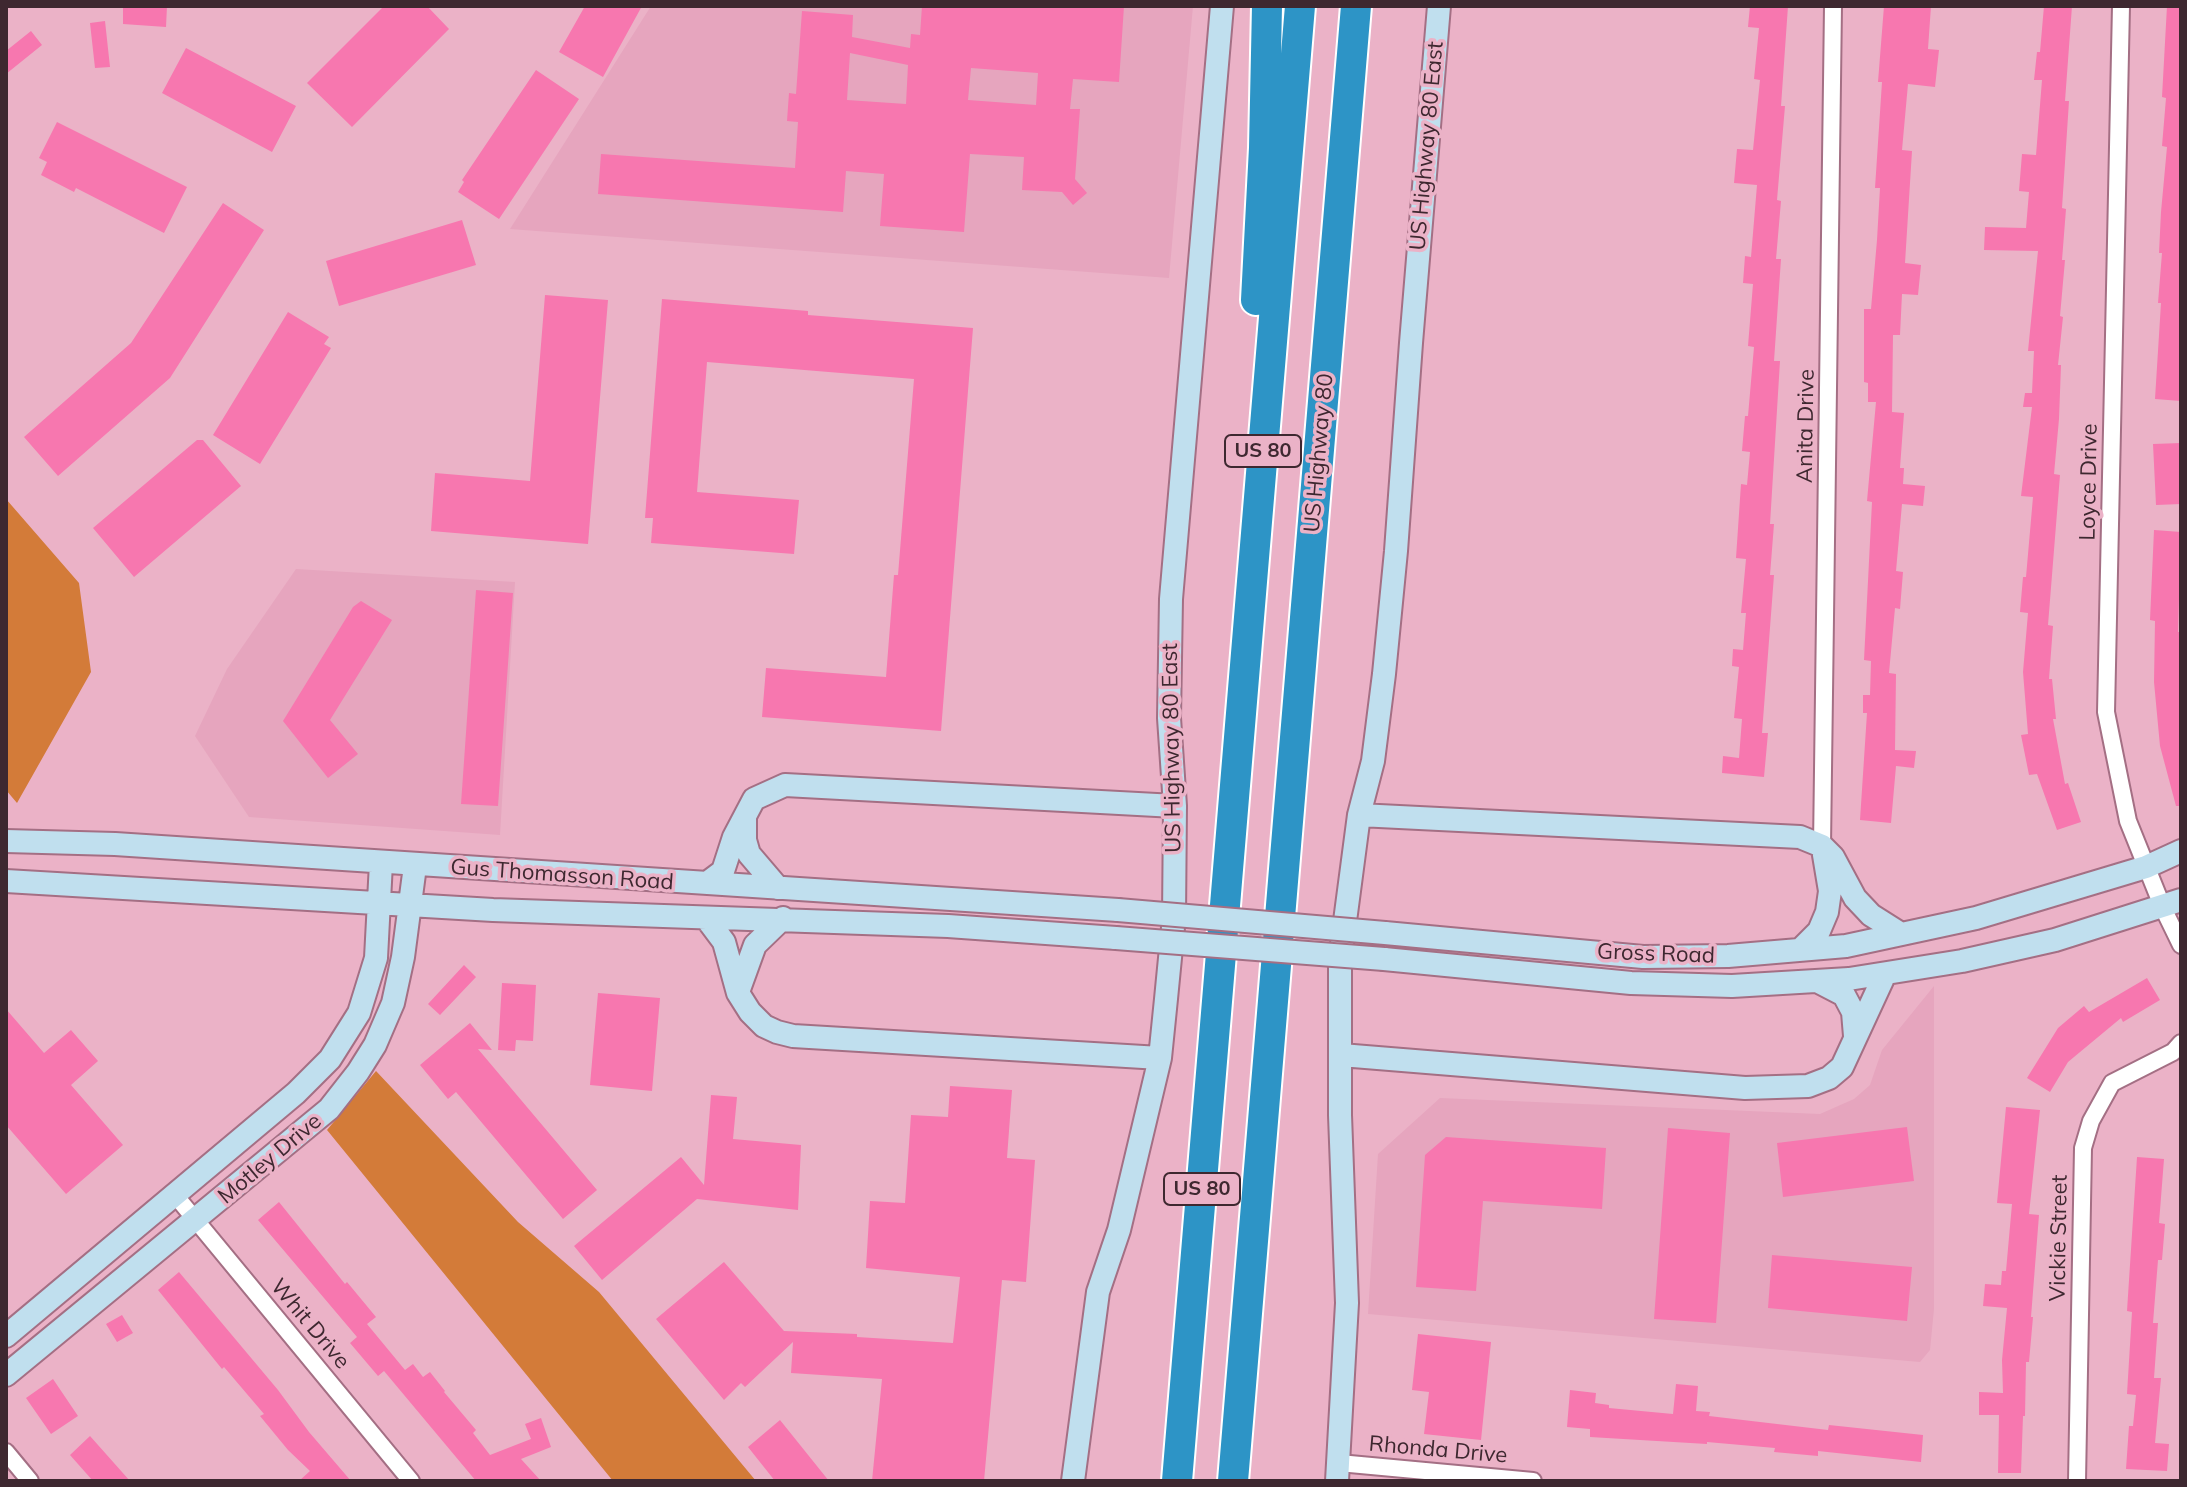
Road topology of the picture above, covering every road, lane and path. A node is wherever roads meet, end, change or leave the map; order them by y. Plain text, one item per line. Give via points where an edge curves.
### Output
1 (1222, 6) edge
2 (1267, 6) edge
3 (1300, 6) edge
4 (1356, 6) edge
5 (1369, 6) edge
6 (1439, 6) edge
7 (1833, 6) edge
8 (2121, 6) edge
9 (1351, 69) junction
10 (1265, 428) junction
11 (1175, 806) junction
12 (745, 814) junction
13 (1359, 815) junction
14 (6, 841) edge
15 (1822, 846) junction
16 (2181, 851) edge
17 (381, 863) junction
18 (415, 866) junction
19 (2146, 867) junction
20 (620, 879) junction
21 (6, 881) edge
22 (645, 881) junction
23 (707, 883) junction
24 (778, 888) junction
25 (380, 903) junction
26 (2172, 904) edge
27 (410, 905) junction
28 (1118, 910) joint
29 (631, 915) junction
30 (706, 918) junction
31 (783, 918) junction
32 (1901, 934) junction
33 (1116, 938) joint
34 (2181, 945) edge
35 (1801, 949) junction
36 (1885, 974) junction
37 (1816, 981) junction
38 (738, 993) junction
39 (359, 1013) junction
40 (385, 1023) junction
41 (1855, 1037) junction
42 (2181, 1043) edge
43 (1341, 1055) junction
44 (1160, 1058) junction
45 (175, 1195) junction
46 (196, 1220) junction
47 (6, 1336) edge
48 (6, 1375) edge
49 (6, 1452) edge
50 (1338, 1472) edge
51 (30, 1481) edge
52 (411, 1481) edge
53 (1073, 1481) edge
54 (1177, 1481) edge
55 (1233, 1481) edge
56 (1533, 1481) edge
57 (2077, 1481) edge

1 - 11 main road, US Highway 80 East via 1171,608 1169,718
2 - 10 highway via 1255,295
3 - 10 highway, US 80
4 - 9 highway, US Highway 80 / US 80
5 - 9 highway
6 - 13 main road, US Highway 80 East via 1395,567 1373,761
7 - 15 street, Anita Drive
8 - 19 street, Loyce Drive via 2106,712 2128,821
9 - 55 highway, US Highway 80 / US 80
10 - 54 highway, US 80
11 - 12 main road via 785,785 754,799
11 - 44 main road, US Highway 80 East via 1174,917
12 - 23 main road via 723,871
12 - 24 main road via 749,854
13 - 15 main road via 1800,837
13 - 43 main road, US Highway 80 East via 1340,959
14 - 17 main road, Gus Thomasson Road
15 - 32 main road via 1855,898
15 - 35 main road via 1830,891 1827,912 1819,931
16 - 19 main road, Gross Road
17 - 18 main road, Gus Thomasson Road
17 - 25 main road, Motley Drive
18 - 20 main road, Gus Thomasson Road
18 - 27 main road, Motley Drive
19 - 26 street, Loyce Drive
19 - 32 main road, Gross Road via 1976,918
20 - 22 main road, Gus Thomasson Road
20 - 29 main road
21 - 25 main road, Gus Thomasson Road
22 - 23 main road, Gus Thomasson Road
22 - 29 main road
23 - 24 main road, Gus Thomasson Road
24 - 28 main road, Gus Thomasson Road
25 - 27 main road, Gus Thomasson Road
25 - 39 main road, Motley Drive via 376,958
26 - 34 street, Loyce Drive
26 - 36 main road, Gross Road via 2055,940
27 - 29 main road, Gus Thomasson Road
27 - 40 main road, Motley Drive via 398,983
28 - 35 main road, Gross Road, bridge via 1643,957
29 - 30 main road, Gus Thomasson Road
30 - 31 main road, Gus Thomasson Road
30 - 38 main road via 724,942
31 - 33 main road, Gus Thomasson Road
31 - 38 main road via 755,945
32 - 35 main road, Gross Road
33 - 37 main road, Gross Road, bridge via 1631,983 1732,986
36 - 37 main road, Gross Road
36 - 41 main road
37 - 41 main road via 1844,995 1853,1012
38 - 44 main road via 764,1026 793,1036
39 - 40 main road
39 - 45 main road, Motley Drive via 330,1059 296,1093
40 - 46 main road, Motley Drive via 358,1072 329,1109
41 - 43 main road via 1842,1067 1829,1078 1784,1088
42 - 57 street, Vickie Street via 2112,1083 2083,1148
43 - 50 main road, US Highway 80 East via 1347,1303
44 - 53 main road, US Highway 80 East via 1119,1230 1098,1292
45 - 46 street, Whit Drive
45 - 47 main road, Motley Drive
46 - 48 main road, Motley Drive
46 - 52 street, Whit Drive
49 - 51 street
50 - 56 street, Rhonda Drive

